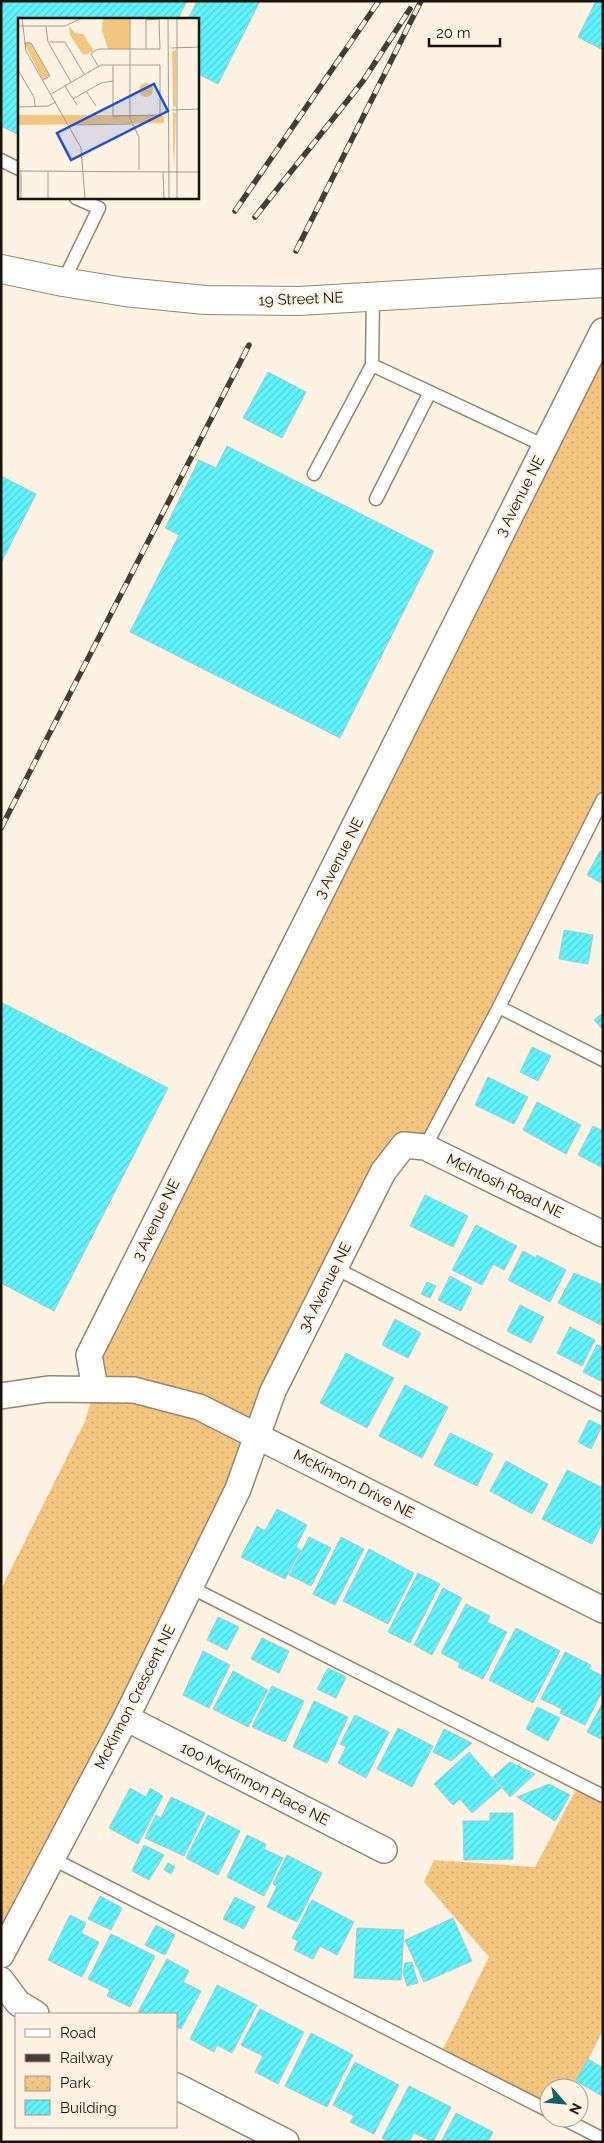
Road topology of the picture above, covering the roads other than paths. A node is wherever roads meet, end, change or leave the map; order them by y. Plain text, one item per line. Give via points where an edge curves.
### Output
1 (1, 160) edge
2 (18, 168) edge
3 (78, 199) edge
4 (1, 270) edge
5 (63, 282) junction
6 (603, 283) edge
7 (373, 296) junction
8 (603, 331) edge
9 (372, 365) junction
10 (430, 392) junction
11 (545, 446) junction
12 (314, 474) dead end
13 (376, 499) dead end
14 (603, 798) edge
15 (499, 1007) junction
16 (603, 1060) edge
17 (415, 1146) junction
18 (603, 1234) edge
19 (335, 1268) junction
20 (95, 1388) junction
21 (1, 1396) edge
22 (603, 1405) edge
23 (258, 1436) junction
24 (190, 1587) junction
25 (603, 1610) edge
26 (126, 1718) junction
27 (603, 1796) edge
28 (384, 1850) dead end
29 (51, 1858) junction
30 (1, 1955) edge
31 (1, 1980) edge
32 (34, 2013) edge
33 (178, 2087) edge
34 (539, 2106) edge
35 (582, 2128) edge
36 (603, 2139) edge
37 (286, 2142) edge

1 - 2 lane
3 - 5 lane via 98,208
4 - 5 street, 19 Street NE
5 - 7 street, 19 Street NE via 205,300 299,301
6 - 7 street, 19 Street NE
7 - 9 lane
8 - 11 street, 3 Avenue NE
9 - 10 lane
9 - 12 lane
10 - 11 lane
10 - 13 lane
11 - 20 street, 3 Avenue NE via 89,1355
14 - 15 lane
15 - 16 lane
15 - 17 lane
17 - 18 street, McIntosh Road NE
17 - 19 street, 3A Avenue NE via 383,1172
19 - 22 lane
19 - 23 street, 3A Avenue NE via 273,1391
20 - 21 street, McKinnon Drive NE via 48,1389
20 - 23 street, McKinnon Drive NE via 134,1390 199,1407
23 - 24 street, McKinnon Crescent NE via 238,1489
23 - 25 street, McKinnon Drive NE
24 - 26 street, McKinnon Crescent NE
24 - 27 lane
26 - 28 street, 100 McKinnon Place NE
26 - 29 street, McKinnon Crescent NE
29 - 30 street, McKinnon Crescent NE
29 - 34 lane
31 - 32 street via 18,2003
33 - 37 street
35 - 36 lane

